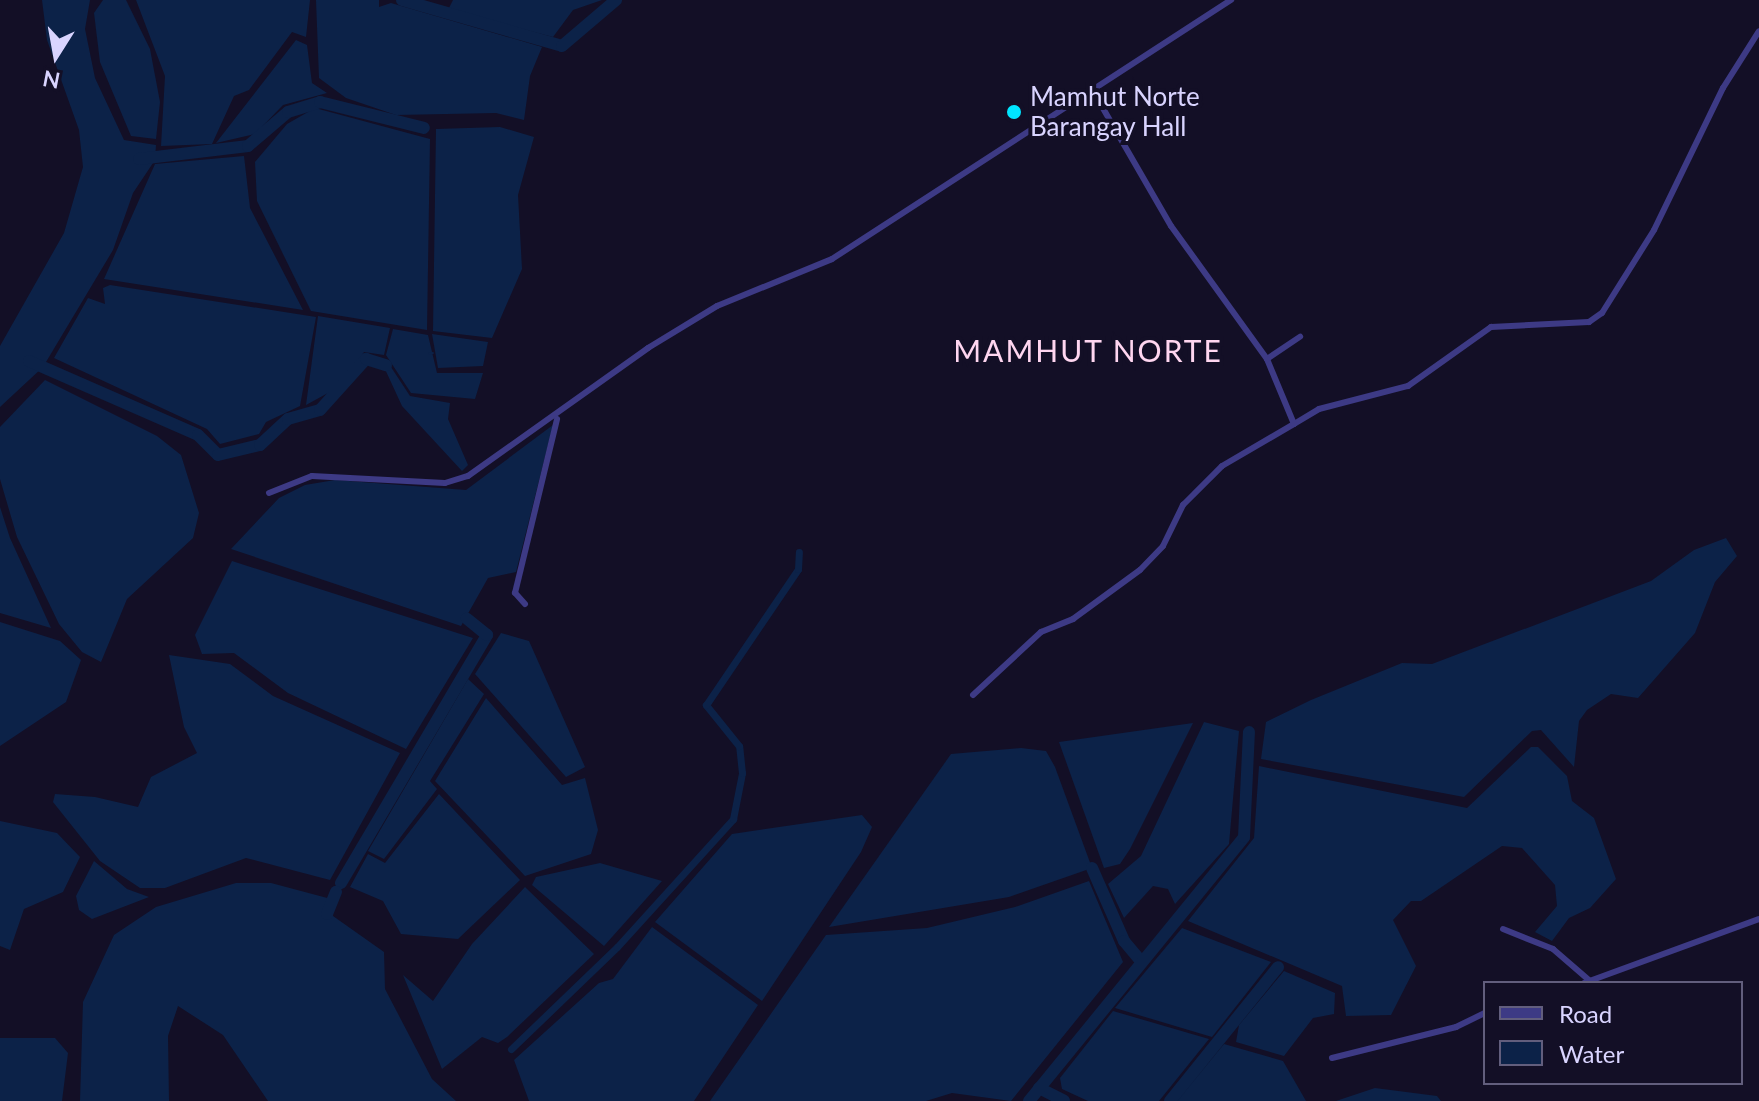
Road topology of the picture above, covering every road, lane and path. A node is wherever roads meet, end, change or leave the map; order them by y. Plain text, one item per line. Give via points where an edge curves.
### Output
1 (1231, 0) edge
2 (1759, 31) edge
3 (1756, 42) edge
4 (1093, 91) junction
5 (1300, 337) dead end
6 (1267, 359) junction
7 (557, 419) junction
8 (1294, 424) junction
9 (269, 493) dead end
10 (525, 604) dead end
11 (973, 695) dead end
12 (1759, 919) edge
13 (1503, 929) dead end
14 (1586, 981) edge
15 (1590, 981) edge
16 (1483, 1014) edge
17 (1332, 1058) dead end

1 - 4 street
2 - 3 street
3 - 8 street via 1723,88 1641,254 1602,313 1589,322 1491,327 1408,386 1319,409
4 - 6 street via 1171,226
4 - 7 street via 832,259 717,306 660,341
5 - 6 street
6 - 8 street
7 - 9 street via 488,466 445,483 312,476
7 - 10 street via 515,593
8 - 11 street via 1222,466 1183,505 1163,546 1140,570 1073,619 1041,632
12 - 15 street
13 - 14 street via 1553,949
16 - 17 street via 1456,1027

